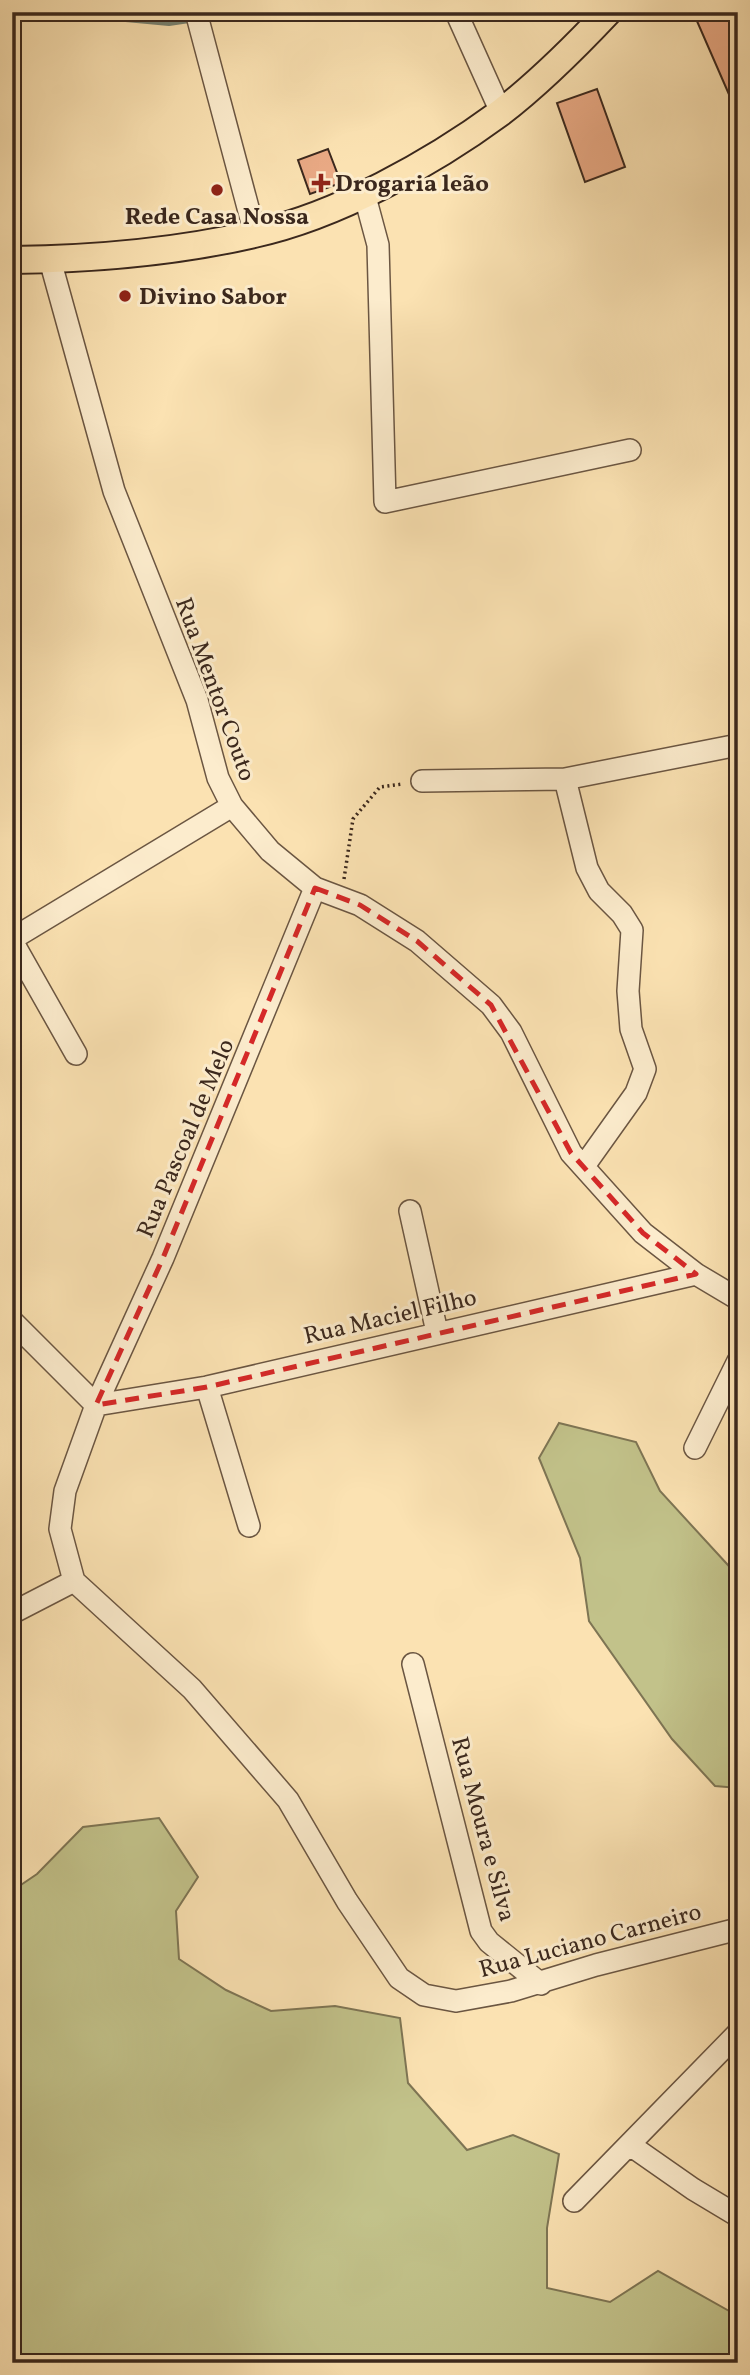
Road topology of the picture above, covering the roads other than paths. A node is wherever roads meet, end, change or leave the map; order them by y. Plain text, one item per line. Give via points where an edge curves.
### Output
1 (196, 12) edge
2 (456, 12) edge
3 (608, 12) edge
4 (501, 112) junction
5 (364, 193) junction
6 (255, 234) junction
7 (12, 260) edge
8 (50, 260) junction
9 (629, 450) dead end
10 (738, 746) edge
11 (565, 779) junction
12 (422, 781) road end
13 (232, 806) junction
14 (315, 888) junction
15 (12, 940) edge
16 (76, 1054) dead end
17 (584, 1166) junction
18 (410, 1211) dead end
19 (696, 1274) junction
20 (738, 1299) edge
21 (13, 1323) edge
22 (437, 1332) junction
23 (738, 1361) edge
24 (207, 1388) junction
25 (96, 1405) junction
26 (695, 1448) dead end
27 (250, 1526) dead end
28 (74, 1581) junction
29 (12, 1613) edge
30 (413, 1664) dead end
31 (738, 1929) edge
32 (541, 1984) junction
33 (738, 2033) edge
34 (630, 2146) junction
35 (574, 2201) dead end
36 (738, 2216) edge

1 - 6 street
2 - 4 street
3 - 4 main road
4 - 5 main road via 432,157
5 - 6 main road
5 - 9 street via 379,245 385,502
6 - 8 main road via 182,247
7 - 8 main road
8 - 13 street, Rua Mentor Couto via 114,491 197,700 218,778
10 - 11 street
11 - 12 street
11 - 17 street via 587,868 599,891 632,930 631,1029 645,1069 636,1093
13 - 14 street, Rua Mentor Couto via 270,851
13 - 15 street
14 - 17 street, Rua Mentor Couto via 359,905 417,941 491,1005 511,1031 571,1153
14 - 25 street, Rua Pascoal de Melo via 168,1246
15 - 16 street
17 - 19 street, Rua Mentor Couto via 643,1233
18 - 22 street
19 - 20 street, Rua Mentor Couto
19 - 22 street, Rua Maciel Filho
21 - 25 street
22 - 24 street, Rua Maciel Filho
23 - 26 street
24 - 25 street, Rua Maciel Filho
24 - 27 street
25 - 28 street, Rua Pascoal de Melo via 65,1492 60,1528
28 - 29 street
28 - 32 street, Rua Luciano Carneiro via 192,1689 280,1791 399,1978 424,1995 456,2001
30 - 32 street, Rua Moura e Silva via 481,1931
31 - 32 street, Rua Luciano Carneiro via 596,1965
33 - 34 street
34 - 35 street
34 - 36 street

